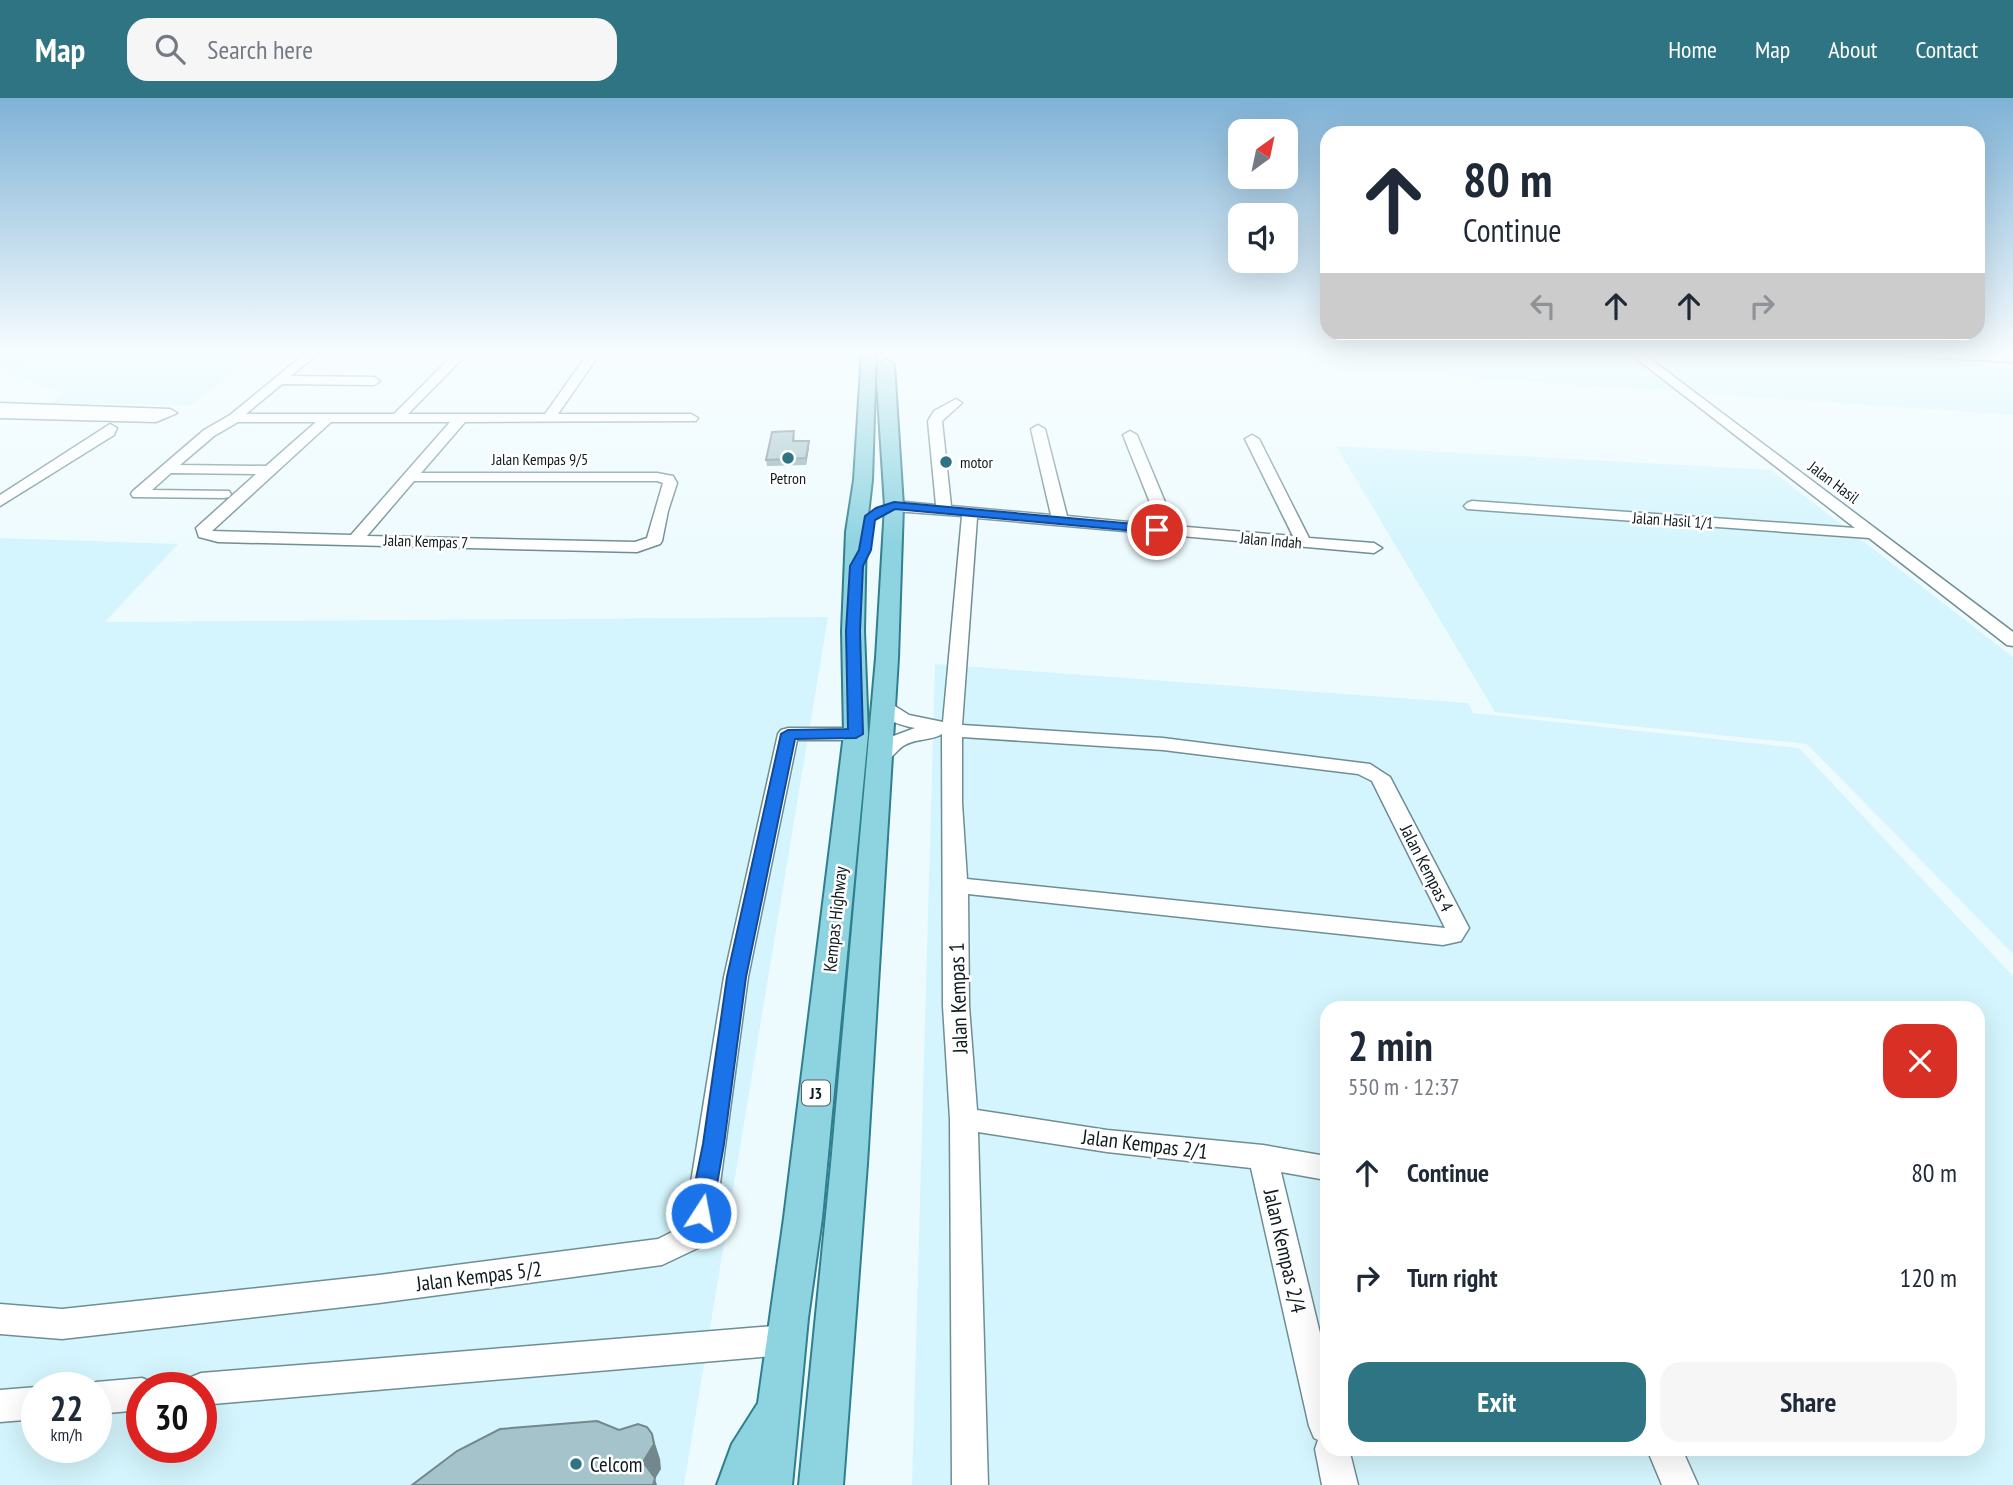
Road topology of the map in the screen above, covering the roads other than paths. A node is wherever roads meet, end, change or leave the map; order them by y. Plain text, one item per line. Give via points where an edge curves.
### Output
1 (132, 417) edge
2 (160, 417) edge
3 (329, 417) junction
4 (348, 417) edge
5 (422, 417) edge
6 (866, 417) edge
7 (887, 417) edge
8 (937, 417) edge
9 (1719, 417) edge
10 (235, 418) joint
11 (461, 418) junction
12 (549, 418) joint
13 (691, 418) dead end
14 (0, 426) edge
15 (1038, 429) dead end
16 (1130, 435) dead end
17 (1252, 439) dead end
18 (168, 469) junction
19 (270, 470) junction
20 (412, 477) junction
21 (224, 494) dead end
22 (0, 502) edge
23 (1472, 506) dead end
24 (939, 510) junction
25 (970, 513) junction
26 (894, 515) junction
27 (1060, 521) junction
28 (1169, 531) junction
29 (1873, 534) junction
30 (357, 538) junction
31 (1304, 543) junction
32 (648, 544) joint
33 (1374, 548) dead end
34 (856, 566) junction
35 (2013, 641) edge
36 (883, 707) junction
37 (952, 730) junction
38 (867, 747) junction
39 (956, 885) junction
40 (964, 1119) junction
41 (1263, 1157) junction
42 (1320, 1167) edge
43 (0, 1319) edge
44 (785, 1340) junction
45 (832, 1365) junction
46 (217, 1388) edge
47 (1320, 1400) edge
48 (21, 1404) edge
49 (0, 1406) edge
50 (778, 1408) junction
51 (1334, 1456) edge
52 (1667, 1456) edge
53 (738, 1485) edge
54 (770, 1485) edge
55 (821, 1485) edge
56 (836, 1485) edge
57 (970, 1485) edge
58 (1340, 1485) edge
59 (1680, 1485) edge

1 - 2 street
3 - 4 street
3 - 10 street
3 - 19 street
5 - 11 street
6 - 34 main road, Kempas Highway / J3
7 - 26 main road, Kempas Highway / J3
8 - 24 street
9 - 29 street, Jalan Hasil
10 - 18 street via 209,433
11 - 12 street
11 - 20 street
12 - 13 street
14 - 22 street via 110,428
15 - 27 street
16 - 28 street
17 - 31 street
18 - 19 street
18 - 21 street via 138,494
19 - 30 street, Jalan Kempas 7 via 204,528 205,534
20 - 30 street
20 - 32 street, Jalan Kempas 9/5 via 668,479 657,532
23 - 29 street, Jalan Hasil 1/1
24 - 25 street, Jalan Indah
24 - 26 street, Jalan Indah
25 - 27 street, Jalan Indah
25 - 37 street, Jalan Kempas 1
26 - 34 main road via 880,510 869,519 865,550
26 - 36 main road, Kempas Highway / J3
27 - 28 street, Jalan Indah
28 - 31 street, Jalan Indah
29 - 35 street, Jalan Hasil
30 - 32 street, Jalan Kempas 7
31 - 33 street, Jalan Indah
34 - 38 main road, Kempas Highway / J3 via 853,631
36 - 37 street via 915,723
36 - 38 main road, Kempas Highway / J3
37 - 38 street
37 - 39 street, Jalan Kempas 1
37 - 39 street, Jalan Kempas 4 via 1163,744 1363,768 1380,778 1457,928 1454,935 1443,937
38 - 43 street, Jalan Kempas 5/2 via 788,734 737,977 701,1213 689,1238 662,1252 379,1289 62,1324
38 - 44 main road, Kempas Highway / J3
38 - 45 main road, Kempas Highway / J3 via 866,942
39 - 40 street, Jalan Kempas 1 via 956,1006
40 - 41 street, Jalan Kempas 2/1 via 1107,1141
40 - 57 street, Jalan Kempas 1
41 - 42 street, Jalan Kempas 2/1
41 - 47 street, Jalan Kempas 2/4
44 - 46 street
44 - 50 main road, Kempas Highway / J3
45 - 55 main road, Kempas Highway / J3
45 - 56 main road
48 - 49 street
50 - 53 main road via 747,1459
50 - 54 main road, Kempas Highway / J3
51 - 58 street
52 - 59 street

